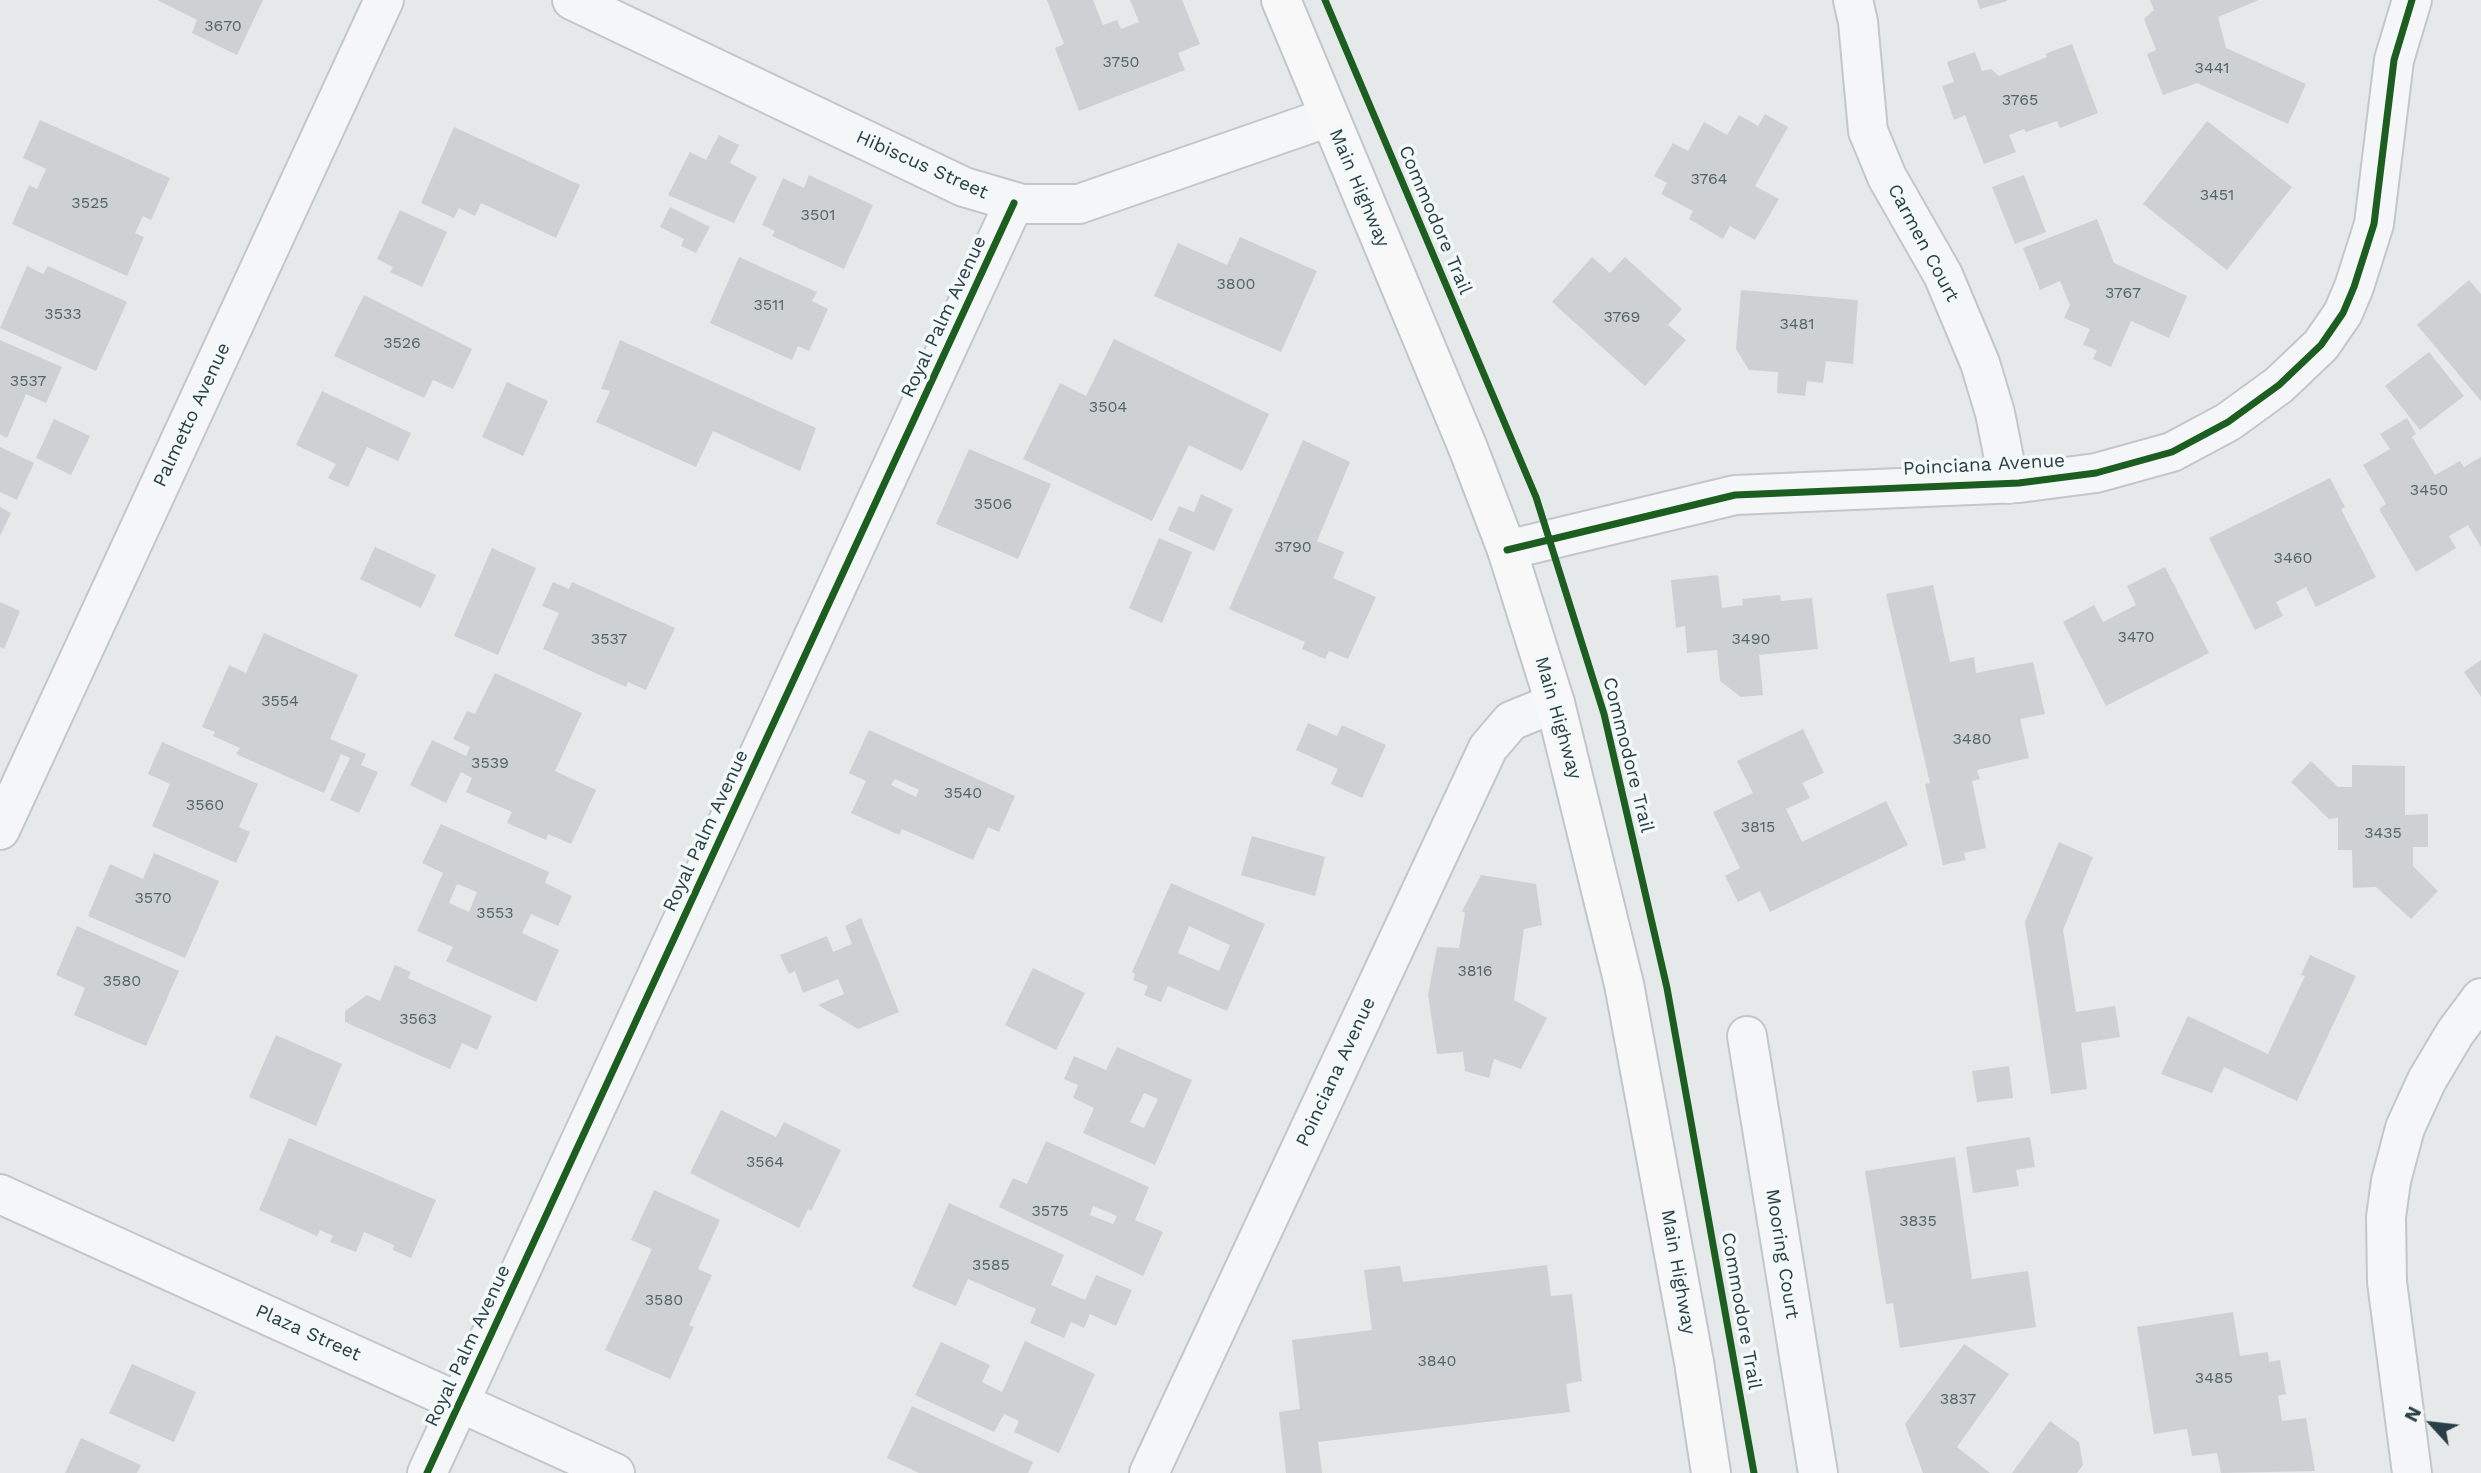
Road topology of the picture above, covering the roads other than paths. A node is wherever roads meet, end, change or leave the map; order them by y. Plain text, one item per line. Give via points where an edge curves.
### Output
1 (384, 0) edge
2 (572, 0) edge
3 (1281, 0) edge
4 (1853, 0) edge
5 (2412, 0) edge
6 (1329, 117) junction
7 (1014, 203) junction
8 (2009, 484) junction
9 (1507, 550) junction
10 (1555, 703) junction
11 (0, 830) edge
12 (2481, 998) edge
13 (1747, 1036) dead end
14 (0, 1194) edge
15 (460, 1402) junction
16 (1703, 1470) edge
17 (427, 1473) edge
18 (615, 1473) edge
19 (1149, 1473) edge
20 (1818, 1473) edge
21 (2412, 1473) edge

1 - 11 street, Palmetto Avenue
2 - 7 street, Hibiscus Street via 964,187
3 - 6 main road, Main Highway
4 - 8 street, Carmen Court via 1871,140 1964,324 1995,413
5 - 8 street, Poinciana Avenue via 2394,60 2374,224 2343,313 2321,345 2246,410 2172,452 2096,473
6 - 7 street, Hibiscus Street via 1079,204
6 - 9 main road, Main Highway
7 - 15 street, Royal Palm Avenue
8 - 9 street, Poinciana Avenue via 1735,495
9 - 10 main road, Main Highway
10 - 16 main road, Main Highway via 1624,984 1694,1362
10 - 19 street, Poinciana Avenue via 1511,721 1488,748
12 - 21 street via 2427,1080 2405,1128 2391,1181 2387,1282
13 - 20 street, Mooring Court
14 - 15 street, Plaza Street
15 - 17 street, Royal Palm Avenue
15 - 18 street, Plaza Street

